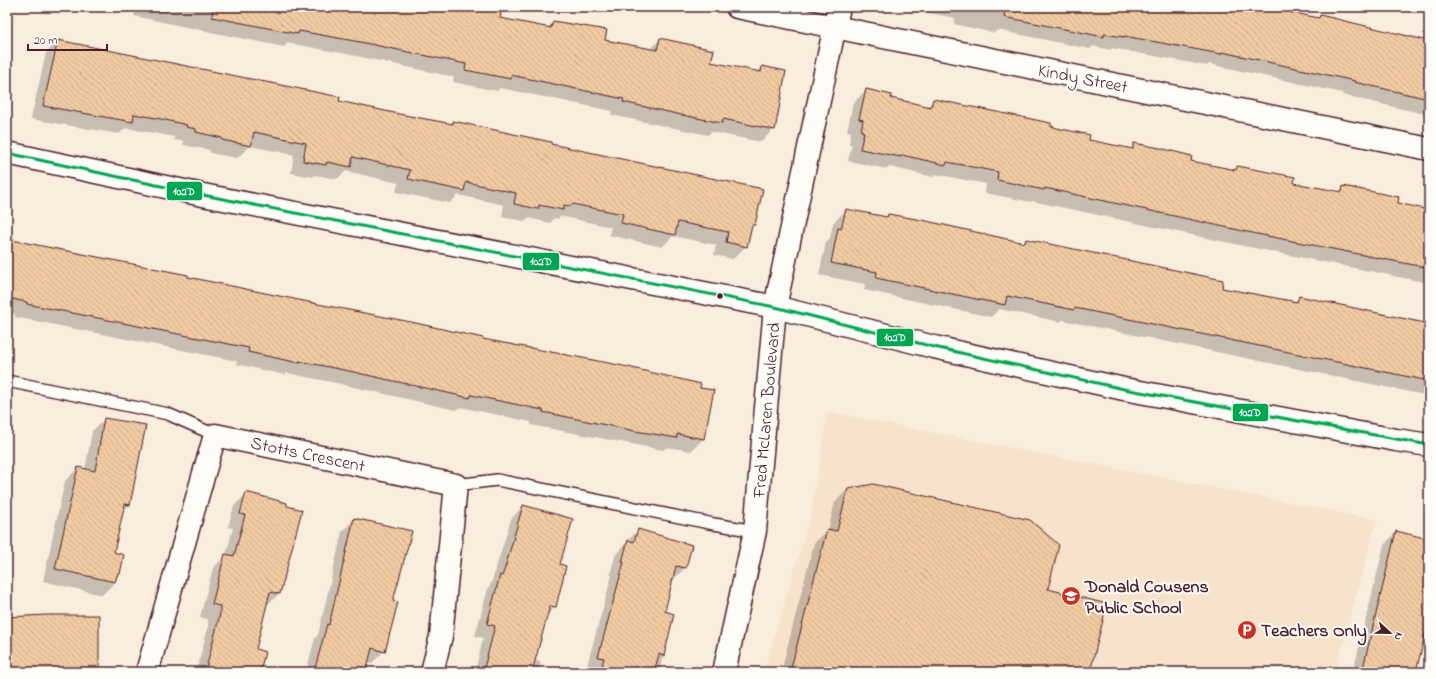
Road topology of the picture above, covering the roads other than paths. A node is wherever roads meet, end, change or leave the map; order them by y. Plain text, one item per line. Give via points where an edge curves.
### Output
1 (737, 7) edge
2 (837, 17) edge
3 (1429, 149) edge
4 (7, 152) edge
5 (774, 307) junction
6 (7, 381) edge
7 (215, 436) junction
8 (1429, 445) edge
9 (456, 485) junction
10 (755, 531) junction
11 (147, 672) edge
12 (432, 672) edge
13 (724, 672) edge

1 - 2 street, Kindy Street
2 - 3 street, Kindy Street
2 - 5 street, Fred McLaren Boulevard
4 - 5 street via 204,195
5 - 8 street via 934,347 1124,389
5 - 10 street, Fred McLaren Boulevard
6 - 7 lane via 168,414
7 - 9 street, Stotts Crescent
7 - 11 street
9 - 10 lane via 497,480
9 - 12 street via 441,636
10 - 13 street, Fred McLaren Boulevard

